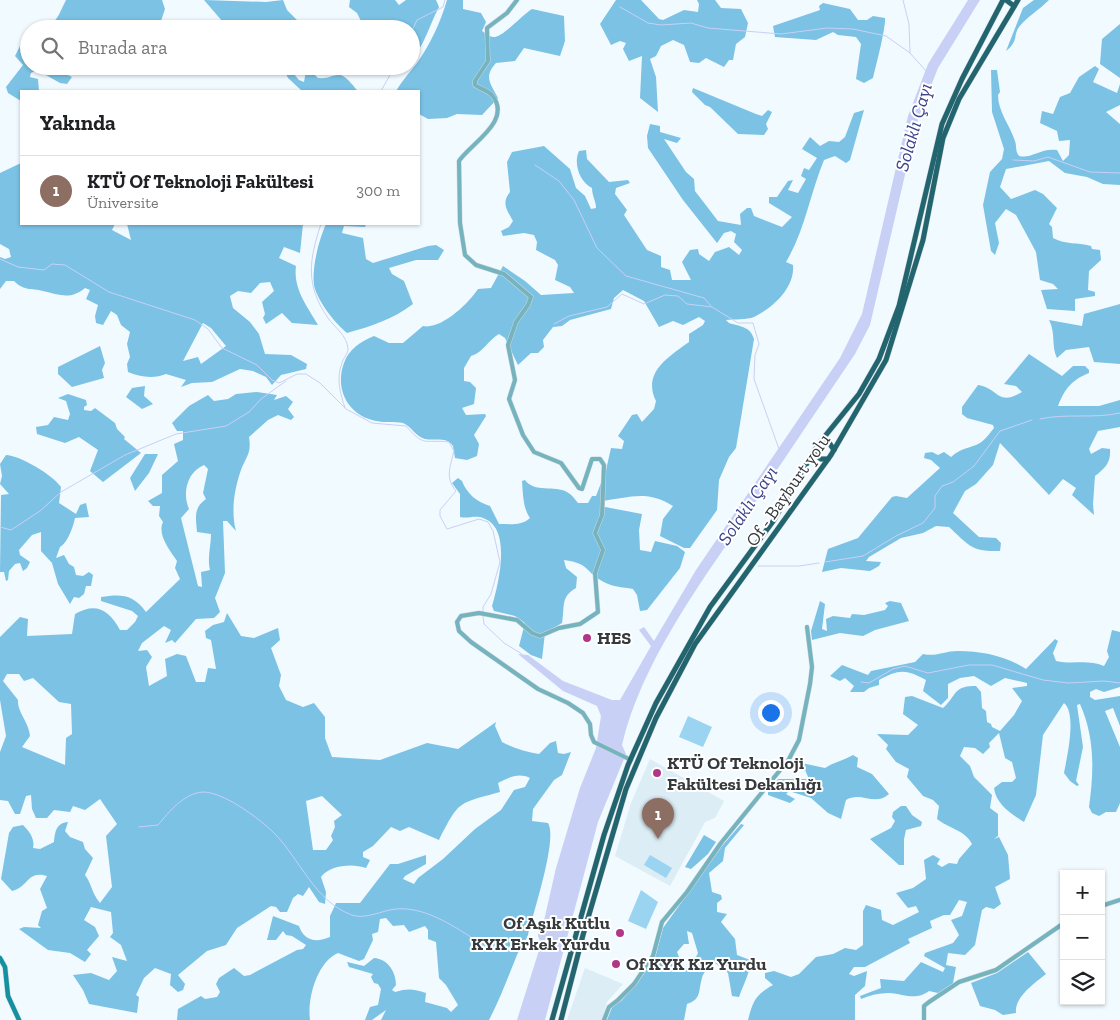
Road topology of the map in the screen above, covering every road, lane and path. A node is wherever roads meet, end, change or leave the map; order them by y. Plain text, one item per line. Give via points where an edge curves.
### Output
1 (517, 0) edge
2 (1004, 0) edge
3 (1018, 0) edge
4 (1014, 6) junction
5 (997, 10) junction
6 (1007, 17) junction
7 (821, 441) junction
8 (815, 450) junction
9 (834, 450) junction
10 (828, 459) junction
11 (807, 628) dead end
12 (629, 759) junction
13 (1120, 900) edge
14 (1105, 905) edge
15 (1060, 926) edge
16 (0, 958) edge
17 (19, 1020) edge
18 (552, 1020) edge
19 (562, 1020) edge
20 (604, 1020) edge
21 (924, 1020) edge

1 - 12 street via 507,13 487,28 488,61 475,85 492,96 497,106 492,127 459,161 462,240 465,255 470,261 504,274 530,297 508,345 515,380 509,399 534,452 561,463 582,489 592,459 600,459 604,465 602,515 595,533 603,550 595,574 598,612 580,624 540,636 518,620 469,613 461,616 459,631 538,690 583,712 594,742
2 - 4 highway
2 - 5 highway, Of - Bayburt yolu
3 - 4 highway, Of - Bayburt yolu
4 - 6 highway, Of - Bayburt yolu
5 - 6 highway via 1002,17
5 - 7 highway, Of - Bayburt yolu via 942,124 902,298 879,358 859,394
6 - 9 highway, Of - Bayburt yolu via 959,99 944,138 924,240 886,360
7 - 8 highway, Of - Bayburt yolu
7 - 9 highway via 828,441
8 - 10 highway via 821,459
8 - 12 highway, Of - Bayburt yolu via 774,520 710,607 656,703
9 - 10 highway, Of - Bayburt yolu
10 - 19 highway, Of - Bayburt yolu via 695,644 656,718 626,789
11 - 20 street via 812,667 799,740 789,759 662,922 652,956 634,984 609,1006
12 - 18 highway, Of - Bayburt yolu
13 - 14 street
15 - 21 street via 996,970 959,982 929,1002 924,1006
16 - 17 main road via 5,967 8,996

